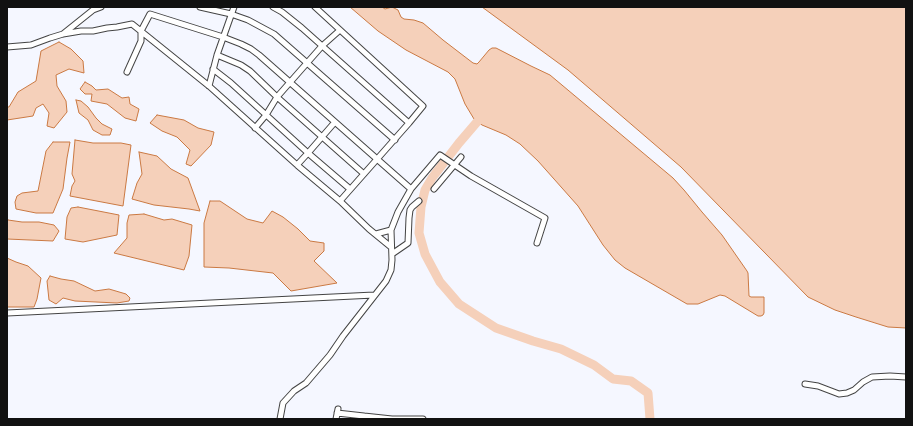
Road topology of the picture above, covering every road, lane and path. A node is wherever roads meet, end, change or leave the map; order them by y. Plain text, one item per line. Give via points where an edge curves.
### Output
1 (101, 7) edge
2 (200, 7) edge
3 (234, 7) edge
4 (273, 7) edge
5 (315, 7) edge
6 (231, 14) junction
7 (340, 30) junction
8 (141, 31) junction
9 (62, 34) junction
10 (223, 37) junction
11 (322, 46) junction
12 (7, 47) edge
13 (217, 55) junction
14 (306, 64) junction
15 (213, 69) junction
16 (127, 72) dead end
17 (290, 83) junction
18 (210, 86) junction
19 (277, 97) junction
20 (266, 115) junction
21 (335, 122) junction
22 (410, 123) junction
23 (255, 128) junction
24 (322, 137) junction
25 (395, 140) junction
26 (308, 153) junction
27 (461, 157) dead end
28 (377, 159) junction
29 (453, 164) junction
30 (297, 165) junction
31 (364, 174) junction
32 (350, 189) junction
33 (411, 189) junction
34 (434, 189) dead end
35 (340, 201) junction
36 (419, 202) dead end
37 (391, 230) junction
38 (376, 234) junction
39 (537, 243) dead end
40 (391, 247) junction
41 (392, 254) junction
42 (374, 295) junction
43 (7, 313) edge
44 (906, 376) edge
45 (805, 384) dead end
46 (337, 414) edge
47 (363, 417) edge
48 (280, 419) edge
49 (392, 419) edge
50 (421, 419) edge

1 - 9 street via 93,10
2 - 6 street
3 - 6 street
4 - 11 street via 292,19
5 - 7 street
6 - 10 street
6 - 14 street via 274,34
7 - 11 street
7 - 22 street via 423,106
8 - 9 street via 132,24
8 - 10 street via 150,14
8 - 16 street via 141,41
8 - 18 street
9 - 12 street via 31,45
10 - 13 street
10 - 17 street via 251,49
11 - 14 street
11 - 22 street
13 - 15 street
13 - 19 street via 250,70
14 - 17 street
14 - 25 street
15 - 18 street
15 - 20 street
17 - 19 street
17 - 21 street
18 - 23 street
19 - 20 street
19 - 24 street
20 - 23 street
20 - 26 street
21 - 24 street
21 - 28 street
22 - 25 street
23 - 30 street
24 - 26 street
24 - 31 street
25 - 28 street
26 - 30 street
26 - 32 street
27 - 29 street
28 - 31 street
28 - 33 street
29 - 33 street via 440,155
29 - 34 street
29 - 39 street via 545,218
30 - 35 street
31 - 32 street
32 - 35 street
33 - 37 street
35 - 38 street
36 - 41 street via 410,210 408,243
37 - 38 street
37 - 40 street
38 - 40 street
40 - 41 street
41 - 42 street via 391,270 386,281
42 - 43 street
42 - 48 street via 330,355 306,383 283,403
44 - 45 street via 872,377 854,390 839,394
46 - 47 street
47 - 49 street
49 - 50 street

